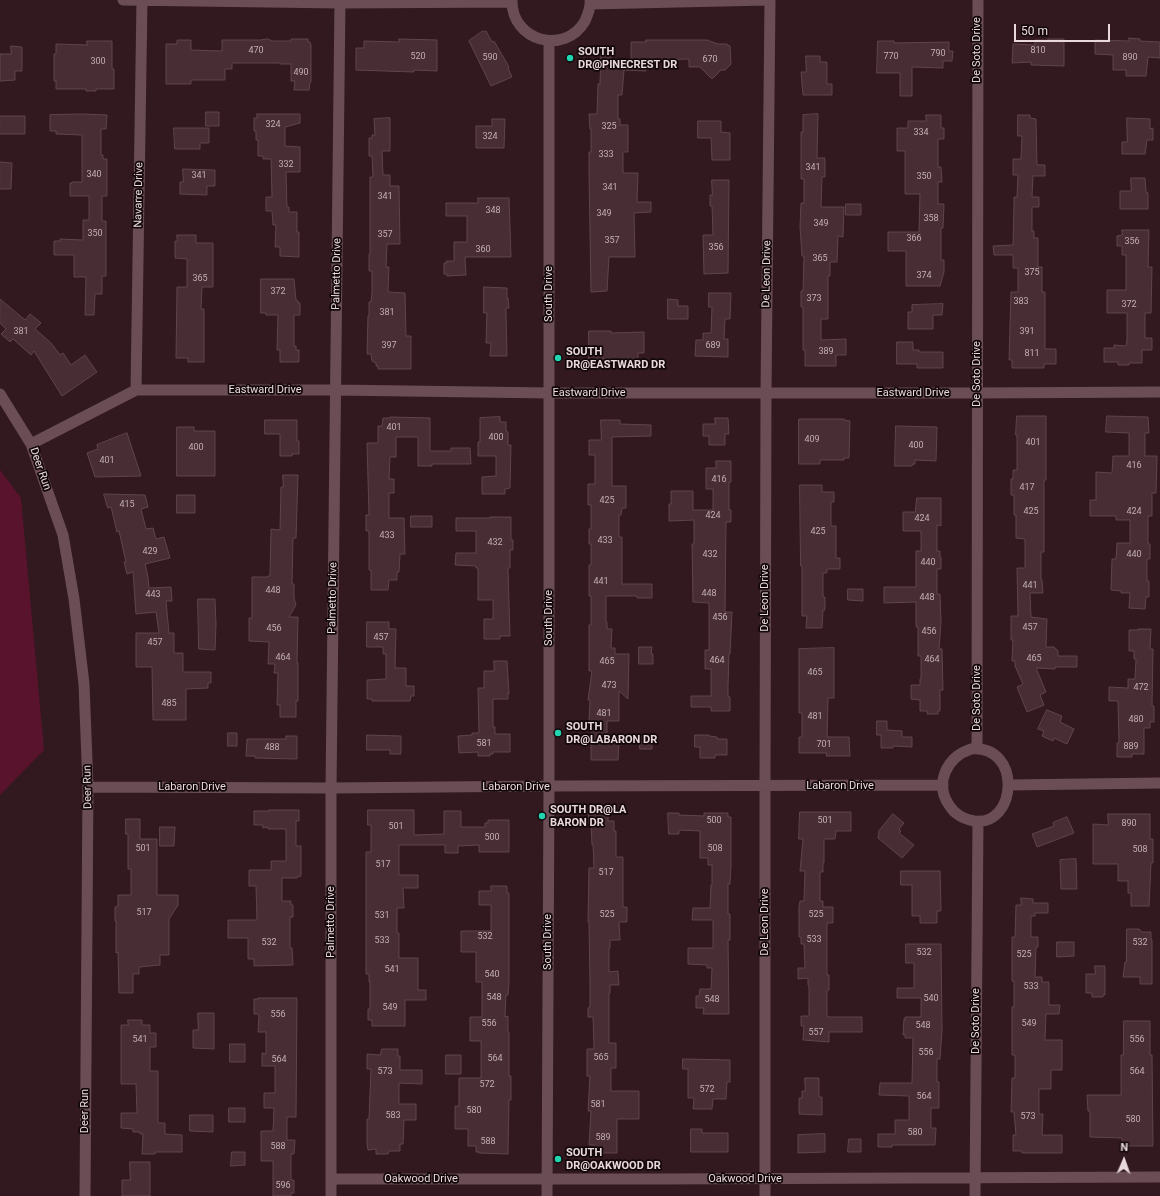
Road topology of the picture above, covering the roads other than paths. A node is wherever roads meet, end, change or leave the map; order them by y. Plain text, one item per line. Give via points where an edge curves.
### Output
1 (123, 0) edge
2 (142, 0) edge
3 (768, 0) edge
4 (978, 0) edge
5 (512, 1) edge
6 (340, 2) edge
7 (590, 2) edge
8 (549, 41) junction
9 (136, 390) junction
10 (336, 390) junction
11 (549, 392) junction
12 (1160, 392) edge
13 (766, 393) junction
14 (977, 393) junction
15 (0, 394) edge
16 (31, 444) junction
17 (977, 749) junction
18 (1160, 783) edge
19 (943, 785) junction
20 (1009, 785) junction
21 (549, 786) junction
22 (765, 786) junction
23 (88, 787) junction
24 (331, 788) junction
25 (978, 821) junction
26 (1160, 1177) edge
27 (547, 1178) junction
28 (765, 1178) junction
29 (331, 1179) junction
30 (975, 1179) junction
31 (85, 1196) edge
32 (331, 1196) edge
33 (547, 1196) edge
34 (765, 1196) edge
35 (975, 1196) edge

1 - 2 street
2 - 6 street
2 - 9 street, Navarre Drive
3 - 7 street
3 - 13 street, De Leon Drive
4 - 14 street, De Soto Drive
5 - 6 street
5 - 8 street via 513,14 527,33
6 - 10 street, Palmetto Drive
7 - 8 street via 588,16 582,27 561,40
8 - 11 street, South Drive
9 - 10 street, Eastward Drive
9 - 16 street, Eastward Drive
10 - 11 street, Eastward Drive
10 - 24 street, Palmetto Drive
11 - 13 street, Eastward Drive
11 - 21 street, South Drive
12 - 14 street, Eastward Drive
13 - 14 street, Eastward Drive
13 - 22 street, De Leon Drive
14 - 17 street, De Soto Drive
15 - 16 street, Deer Run
16 - 23 street, Deer Run via 63,535 74,598 84,684
17 - 19 street via 962,752 952,761
17 - 20 street via 986,750 1000,760 1008,776
18 - 20 street
19 - 22 street, Labaron Drive
19 - 25 street via 944,795 953,811 967,820
20 - 25 street via 1005,802 997,813
21 - 22 street, Labaron Drive
21 - 24 street, Labaron Drive
21 - 27 street, South Drive
22 - 28 street, De Leon Drive
23 - 24 street, Labaron Drive
23 - 31 street, Deer Run
24 - 29 street, Palmetto Drive
25 - 30 street, De Soto Drive
26 - 30 street, Oakwood Drive
27 - 28 street, Oakwood Drive
27 - 29 street, Oakwood Drive
27 - 33 street, South Drive
28 - 30 street, Oakwood Drive
28 - 34 street, De Leon Drive
29 - 32 street, Palmetto Drive
30 - 35 street, De Soto Drive

